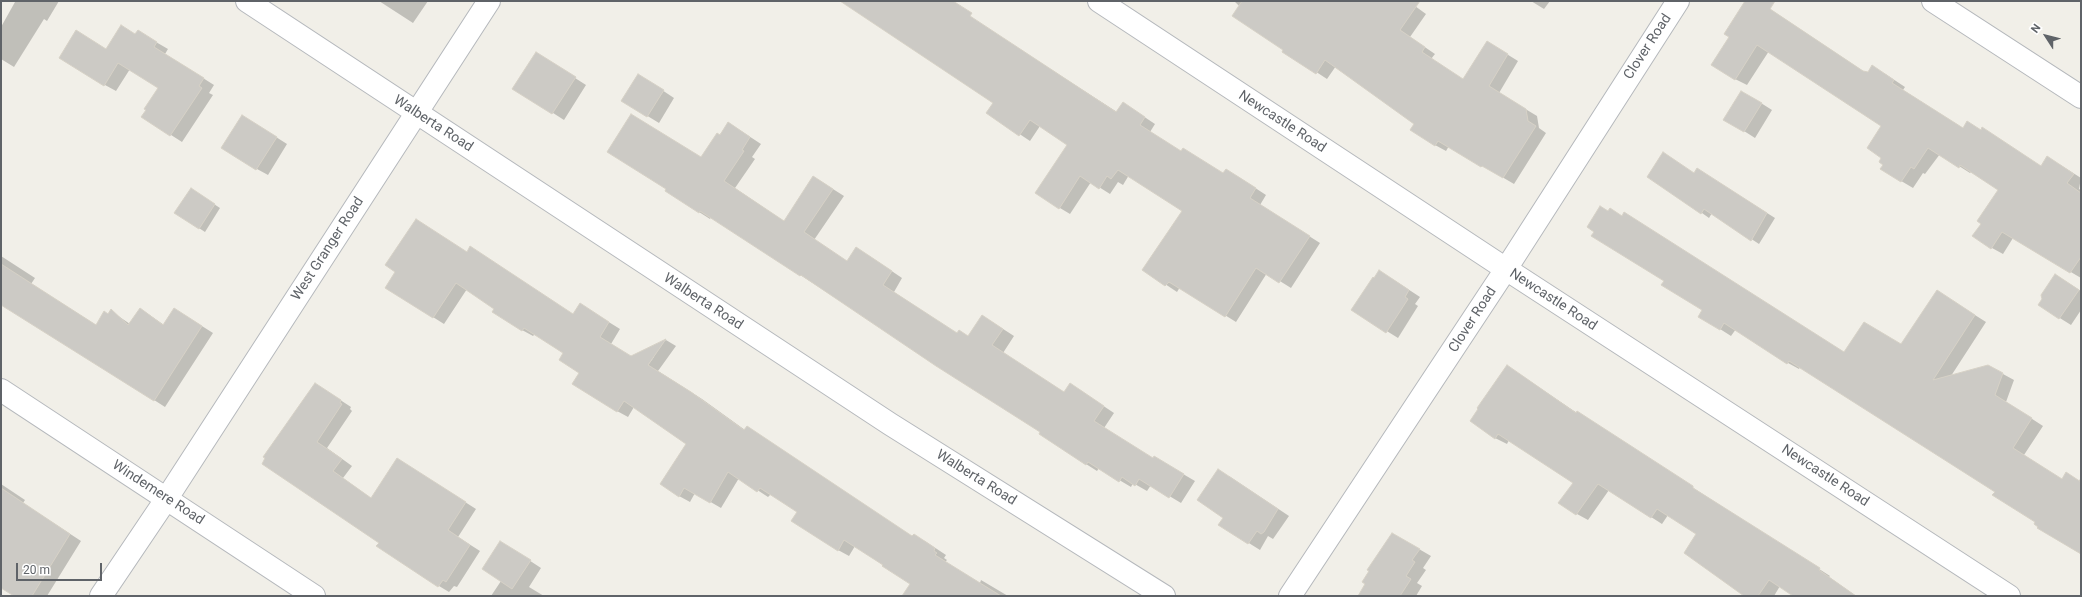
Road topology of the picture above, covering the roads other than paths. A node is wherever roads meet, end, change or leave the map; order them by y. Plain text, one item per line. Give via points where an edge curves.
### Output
1 (247, 1) edge
2 (489, 1) edge
3 (1098, 1) edge
4 (1678, 1) edge
5 (1933, 1) edge
6 (2081, 97) edge
7 (416, 113) junction
8 (1506, 269) junction
9 (1, 390) edge
10 (167, 498) junction
11 (101, 596) edge
12 (314, 596) edge
13 (1164, 596) edge
14 (1290, 596) edge
15 (2009, 596) edge

1 - 7 street, Walberta Road
2 - 7 street, West Granger Road
3 - 8 street, Newcastle Road
4 - 8 street, Clover Road
5 - 6 street
7 - 10 street, West Granger Road
7 - 13 street, Walberta Road via 890,424
8 - 14 street, Clover Road
8 - 15 street, Newcastle Road
9 - 10 street, Windemere Road
10 - 11 street, West Granger Road
10 - 12 street, Windemere Road

